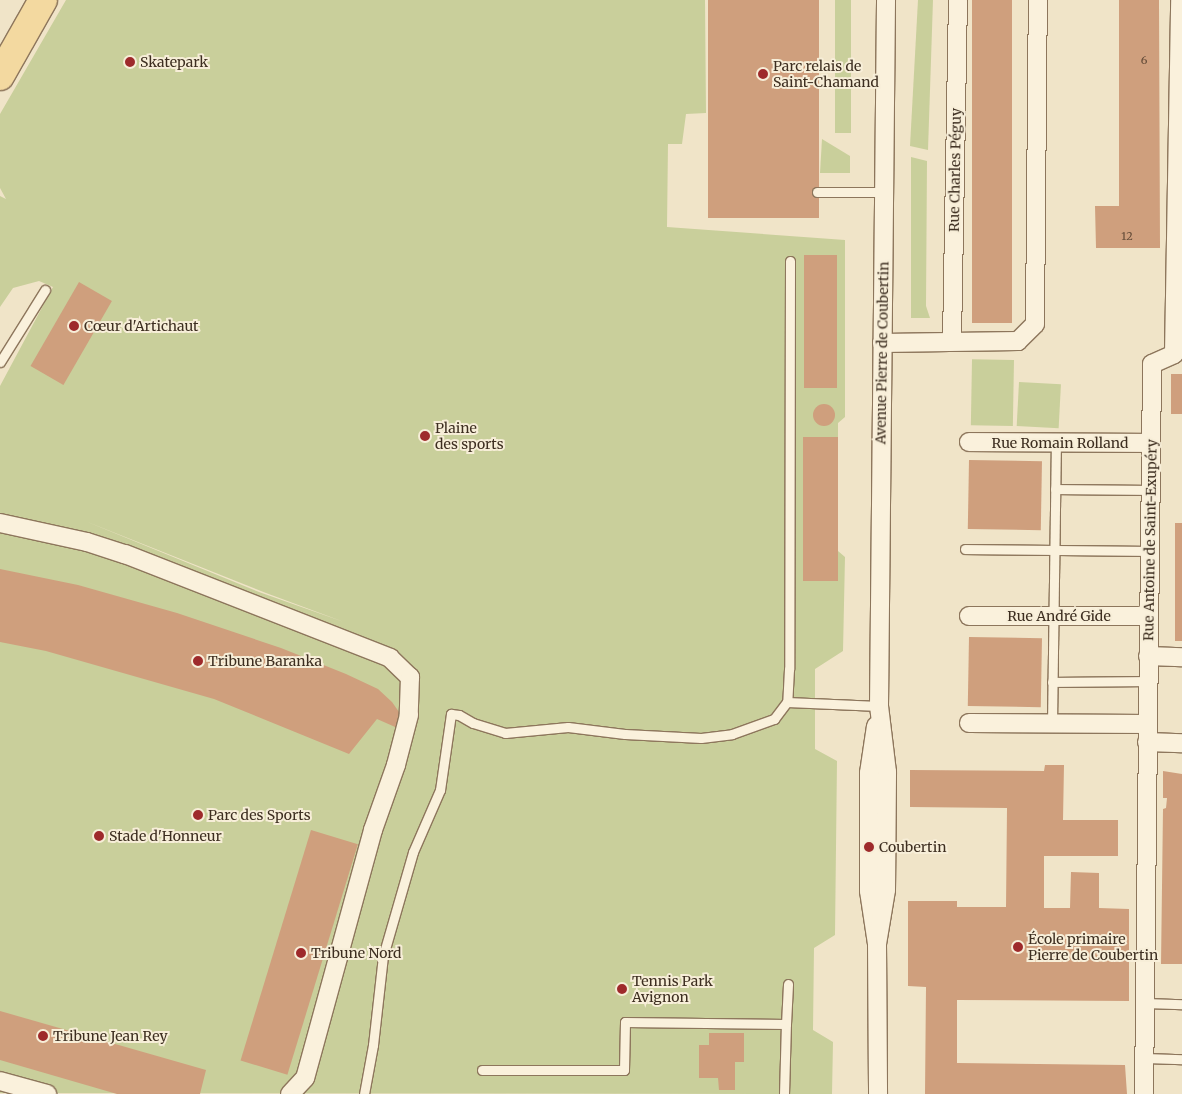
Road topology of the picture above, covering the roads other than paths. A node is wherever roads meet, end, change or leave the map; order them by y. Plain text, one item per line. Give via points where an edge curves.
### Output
1 (43, 0) edge
2 (886, 0) edge
3 (958, 0) edge
4 (1038, 0) edge
5 (1180, 0) edge
6 (0, 76) edge
7 (817, 192) dead end
8 (884, 192) junction
9 (790, 261) dead end
10 (45, 290) dead end
11 (952, 341) junction
12 (882, 343) junction
13 (1178, 354) edge
14 (0, 362) edge
15 (969, 442) dead end
16 (1056, 443) junction
17 (1151, 443) junction
18 (1055, 489) junction
19 (1150, 490) junction
20 (0, 523) edge
21 (965, 550) dead end
22 (1053, 550) junction
23 (1150, 550) junction
24 (969, 616) dead end
25 (1053, 616) junction
26 (1149, 616) junction
27 (1148, 656) junction
28 (1182, 657) edge
29 (1148, 681) junction
30 (1052, 682) junction
31 (787, 702) junction
32 (879, 706) junction
33 (969, 723) dead end
34 (1052, 724) junction
35 (1147, 724) junction
36 (1147, 742) junction
37 (1182, 742) edge
38 (788, 984) dead end
39 (1144, 1003) junction
40 (1182, 1004) edge
41 (786, 1024) junction
42 (1145, 1058) junction
43 (1182, 1059) edge
44 (482, 1070) dead end
45 (0, 1081) edge
46 (47, 1094) edge
47 (290, 1094) edge
48 (364, 1094) edge
49 (784, 1094) edge
50 (878, 1094) edge
51 (1144, 1094) edge

1 - 6 main road
2 - 8 street, Avenue Pierre de Coubertin
3 - 11 street, Rue Charles Péguy
4 - 11 street via 1035,324 1018,341
5 - 13 street, Rue Antoine de Saint-Exupéry
7 - 8 lane
8 - 12 street, Avenue Pierre de Coubertin
9 - 31 lane
10 - 14 lane
11 - 12 street
12 - 32 street, Avenue Pierre de Coubertin
13 - 17 street, Rue Antoine de Saint-Exupéry via 1152,364
15 - 16 street, Rue Romain Rolland
16 - 17 street, Rue Romain Rolland
16 - 18 lane
17 - 19 street, Rue Antoine de Saint-Exupéry
18 - 19 lane
18 - 22 lane
19 - 23 street, Rue Antoine de Saint-Exupéry
20 - 47 street via 87,542 125,554 390,658 410,677 409,715 396,765 373,830 305,1078
21 - 22 lane
22 - 23 lane
22 - 25 lane
23 - 26 street, Rue Antoine de Saint-Exupéry
24 - 25 street, Rue André Gide
25 - 26 street, Rue André Gide
25 - 30 lane
26 - 27 street, Rue Antoine de Saint-Exupéry
27 - 28 street
27 - 29 street, Rue Antoine de Saint-Exupéry
29 - 30 lane
29 - 35 street, Rue Antoine de Saint-Exupéry
30 - 34 lane
31 - 32 lane
31 - 48 lane via 774,719 732,734 701,738 568,727 505,733 451,714 440,790 413,852 383,956
32 - 50 street, Avenue Pierre de Coubertin via 868,773 869,891 878,944
33 - 34 street
34 - 35 street
35 - 36 street, Rue Antoine de Saint-Exupéry
36 - 37 street
36 - 39 street, Rue Antoine de Saint-Exupéry
38 - 41 lane
39 - 40 lane
39 - 42 street, Rue Antoine de Saint-Exupéry
41 - 44 lane via 625,1022 624,1070
41 - 49 lane
42 - 43 lane
42 - 51 street, Rue Antoine de Saint-Exupéry
45 - 46 street

